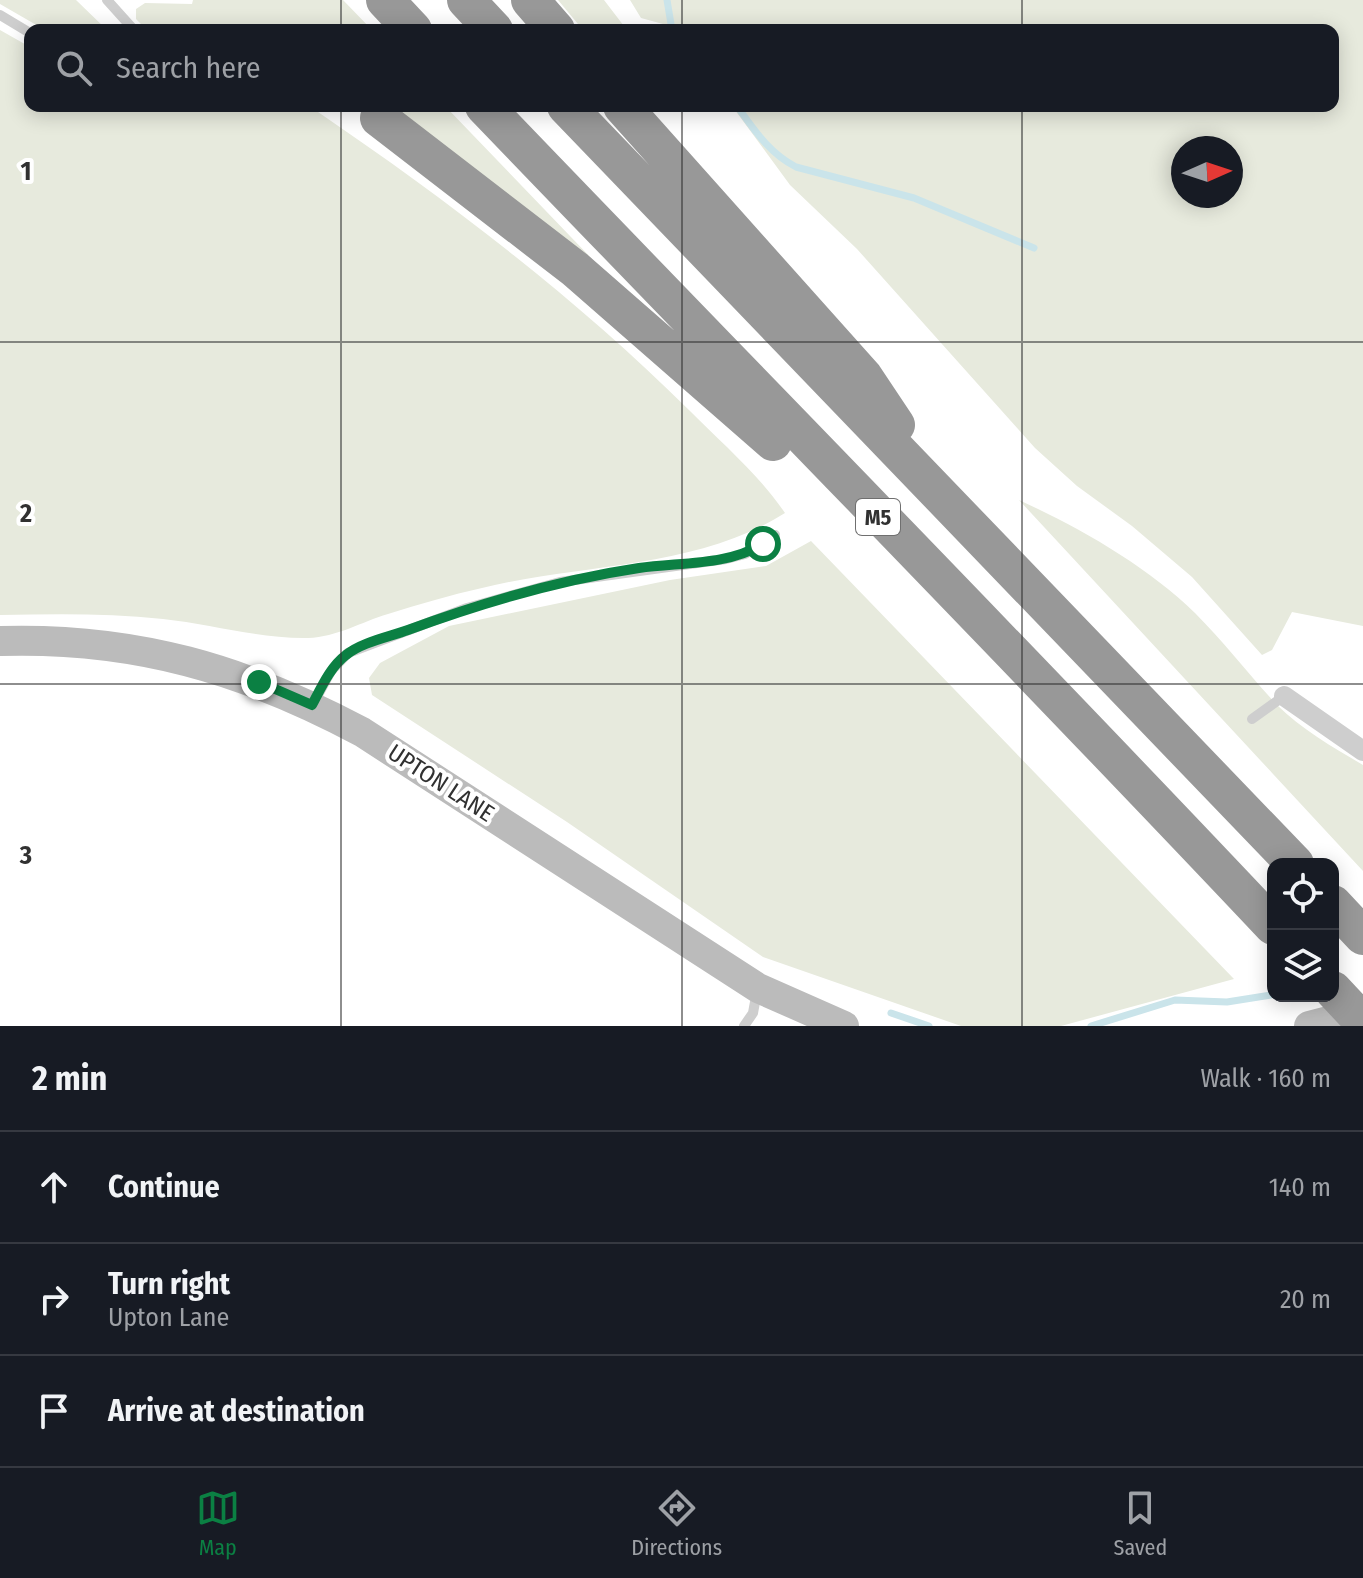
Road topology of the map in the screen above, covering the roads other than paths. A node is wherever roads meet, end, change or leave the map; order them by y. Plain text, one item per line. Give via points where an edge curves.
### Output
1 (107, 0) edge
2 (385, 0) edge
3 (466, 0) edge
4 (530, 0) edge
5 (0, 15) edge
6 (129, 24) edge
7 (407, 24) edge
8 (488, 24) edge
9 (551, 24) edge
10 (24, 29) edge
11 (490, 112) edge
12 (572, 112) edge
13 (627, 112) edge
14 (375, 115) dead end
15 (957, 514) junction
16 (775, 535) dead end
17 (915, 556) junction
18 (0, 641) edge
19 (1284, 696) joint
20 (312, 705) junction
21 (1252, 719) dead end
22 (1363, 751) edge
23 (1289, 858) edge
24 (1339, 910) edge
25 (1267, 920) edge
26 (1363, 936) edge
27 (758, 988) junction
28 (1339, 996) edge
29 (1363, 1012) edge
30 (1363, 1022) edge
31 (744, 1026) edge
32 (844, 1026) edge
33 (1309, 1026) edge

1 - 6 lane
2 - 7 highway
3 - 8 highway
4 - 9 highway
5 - 10 lane
11 - 17 highway, M5
12 - 15 highway, M5
13 - 15 highway, M5 via 864,377
14 - 17 highway, M5 via 575,269 785,453
15 - 23 highway, M5
16 - 20 lane via 726,559 560,582 467,608 348,653
17 - 25 highway, M5 via 1043,682
18 - 20 street, UPTON LANE via 107,645 197,661
19 - 21 lane
19 - 22 street
20 - 27 street, UPTON LANE
24 - 26 highway
27 - 31 lane
27 - 32 street, UPTON LANE
28 - 30 highway
29 - 33 street

